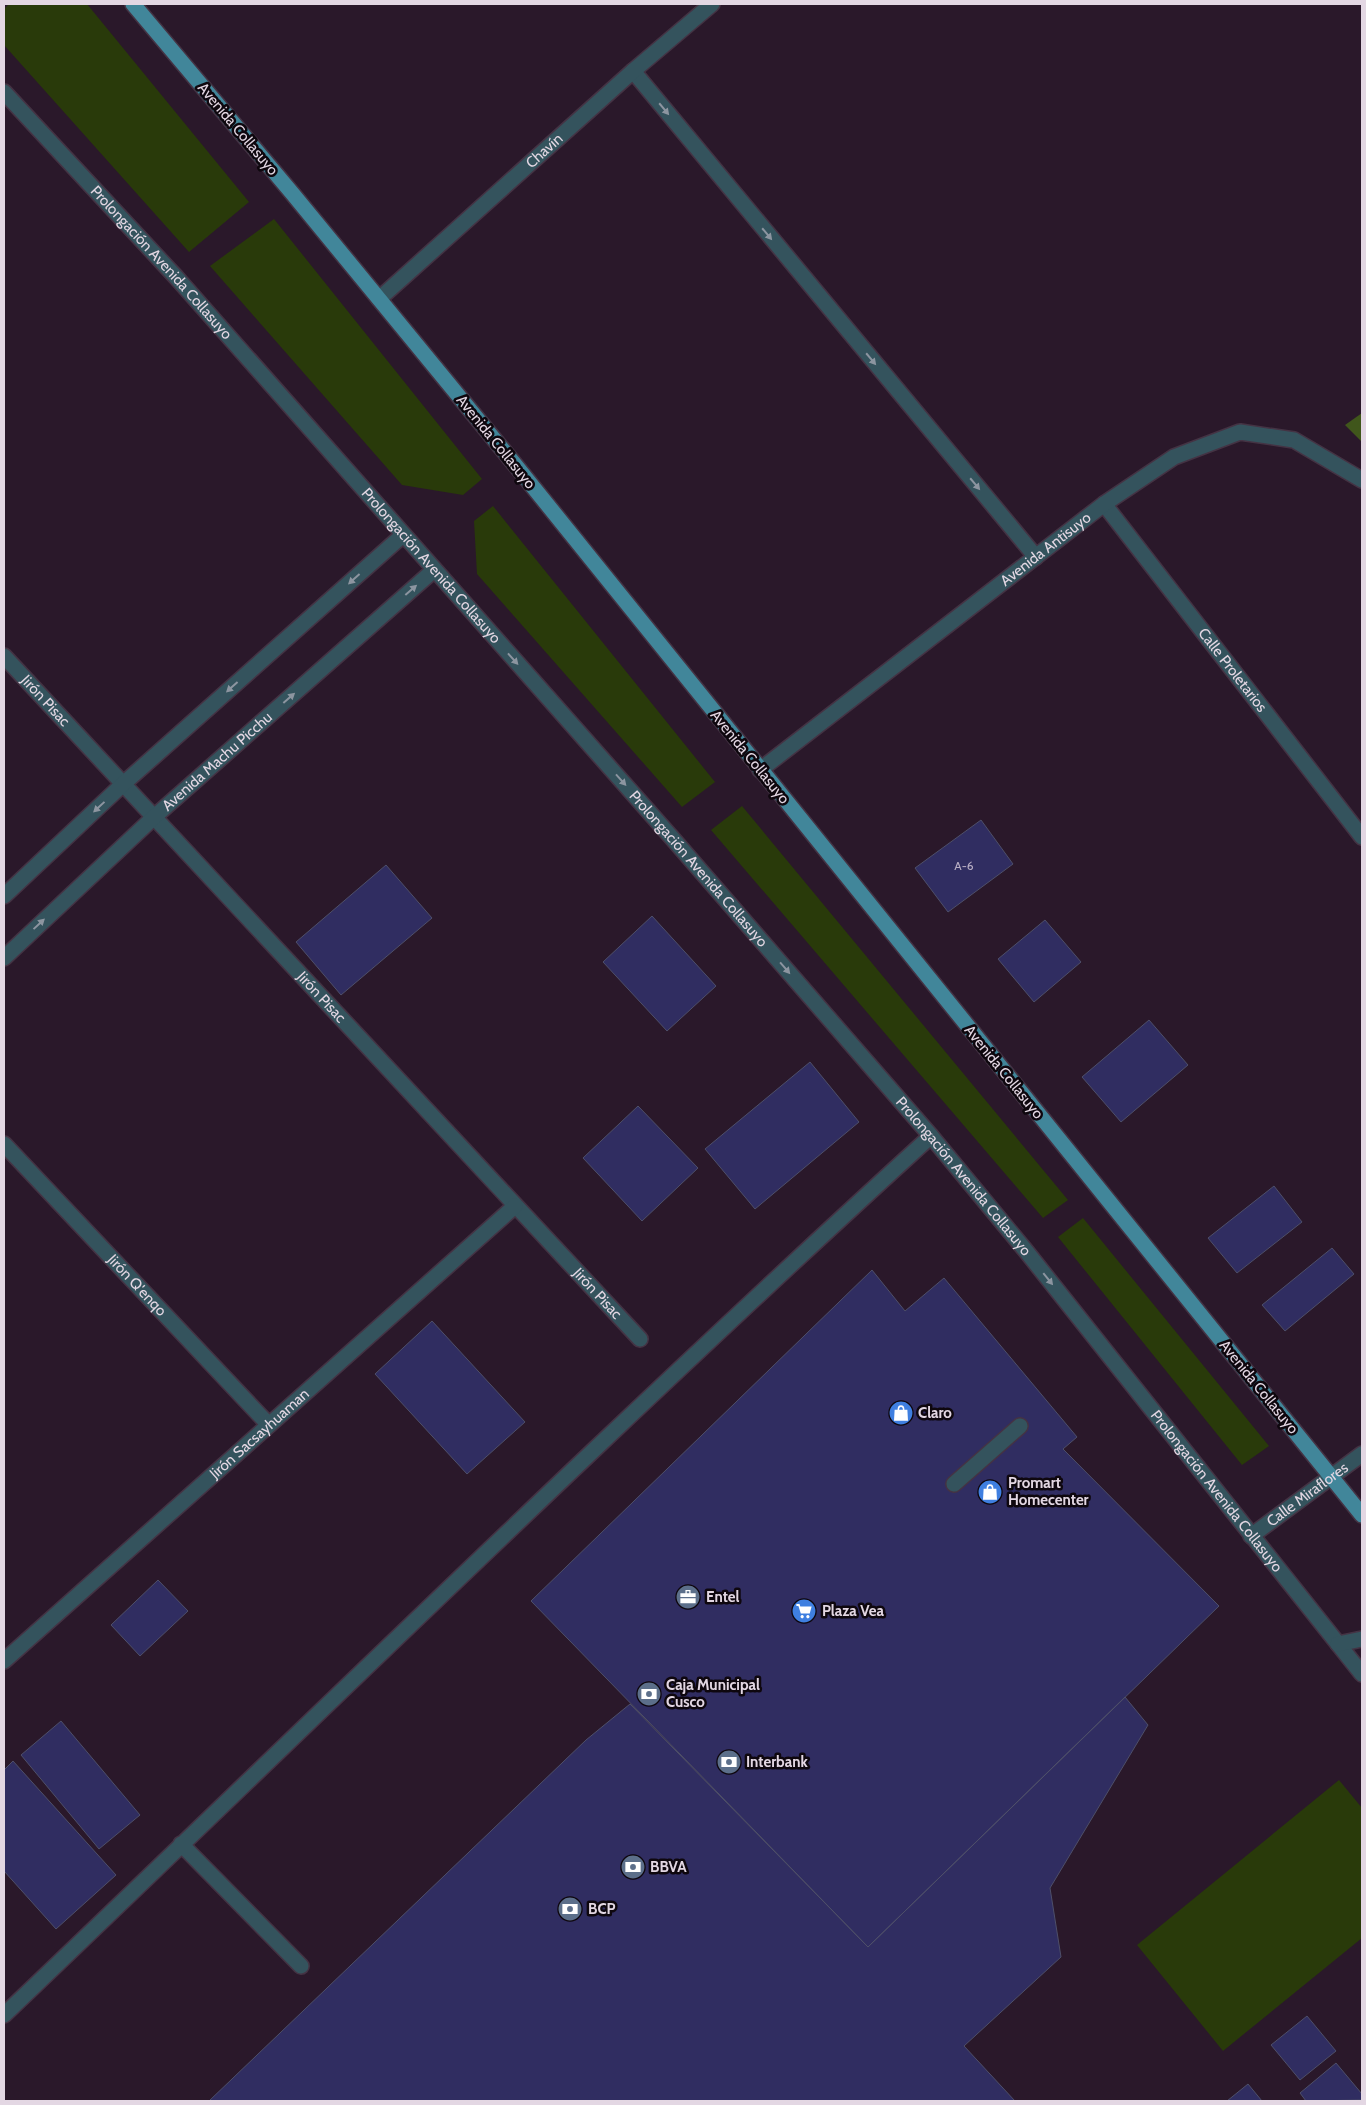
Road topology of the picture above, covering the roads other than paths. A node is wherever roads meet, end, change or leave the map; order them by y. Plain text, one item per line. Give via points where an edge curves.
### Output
1 (133, 4) edge
2 (712, 4) edge
3 (632, 71) junction
4 (4, 92) edge
5 (379, 299) junction
6 (1362, 480) edge
7 (1104, 504) junction
8 (403, 535) junction
9 (1036, 557) junction
10 (434, 570) junction
11 (4, 656) edge
12 (760, 770) junction
13 (122, 785) junction
14 (152, 818) junction
15 (1362, 837) edge
16 (4, 896) edge
17 (4, 958) edge
18 (931, 1136) junction
19 (4, 1144) edge
20 (515, 1206) junction
21 (640, 1339) dead end
22 (269, 1425) junction
23 (1020, 1426) dead end
24 (1362, 1454) edge
25 (1331, 1476) junction
26 (954, 1484) dead end
27 (1362, 1515) edge
28 (1251, 1536) junction
29 (1362, 1639) edge
30 (1338, 1644) junction
31 (4, 1661) edge
32 (1362, 1674) edge
33 (181, 1844) junction
34 (301, 1966) dead end
35 (4, 2016) edge

1 - 5 main road, Avenida Collasuyo
2 - 3 street, Chavín
3 - 5 street, Chavín
3 -> 9 street
4 - 8 street, Prolongación Avenida Collasuyo via 176,277
5 - 12 main road, Avenida Collasuyo
6 - 7 street, Avenida Antisuyo via 1294,440 1240,432 1174,456
7 - 9 street, Avenida Antisuyo
7 - 15 street, Calle Proletarios
8 - 10 street, Prolongación Avenida Collasuyo
8 -> 13 street
9 - 12 street, Avenida Antisuyo
14 -> 10 street, Avenida Machu Picchu
10 -> 18 street, Prolongación Avenida Collasuyo
11 - 13 street, Jirón Pisac
12 - 25 main road, Avenida Collasuyo
13 - 14 street, Jirón Pisac
13 -> 16 street
17 -> 14 street, Avenida Machu Picchu
14 - 20 street, Jirón Pisac
18 -> 28 street, Prolongación Avenida Collasuyo
18 - 33 street via 838,1220
19 - 22 street, Jirón Q'enqo
20 - 21 street, Jirón Pisac
20 - 22 street, Jirón Sacsayhuaman
22 - 31 street, Jirón Sacsayhuaman
23 - 26 street
24 - 25 street, Calle Miraflores
25 - 27 main road, Avenida Collasuyo
25 - 28 street, Calle Miraflores
28 - 30 street, Prolongación Avenida Collasuyo
29 - 30 street
30 - 32 street, Prolongación Avenida Collasuyo
33 - 34 street
33 - 35 street

